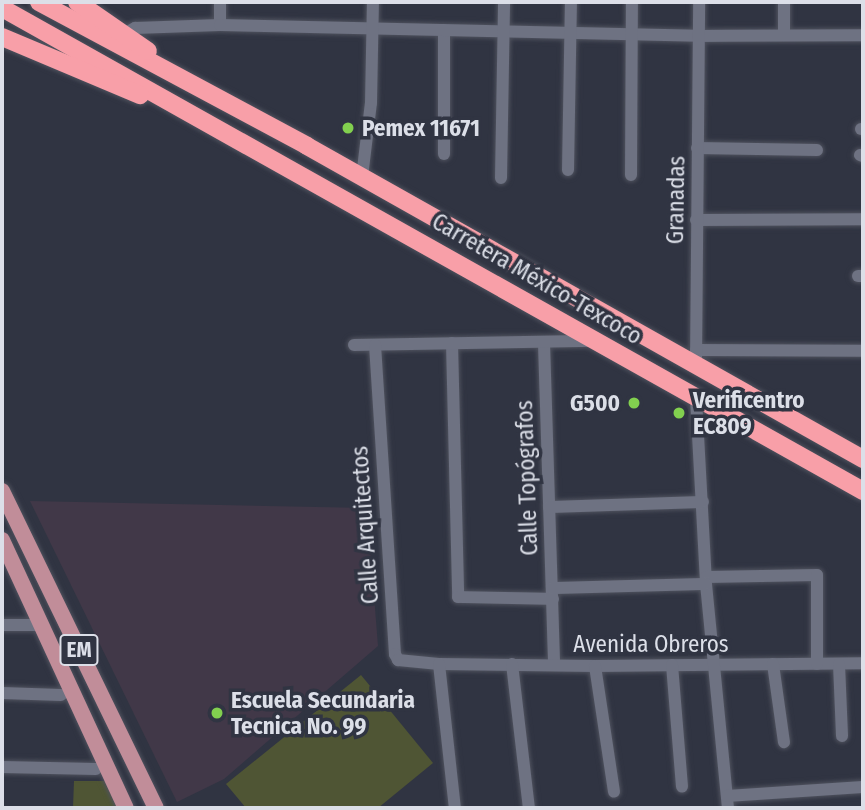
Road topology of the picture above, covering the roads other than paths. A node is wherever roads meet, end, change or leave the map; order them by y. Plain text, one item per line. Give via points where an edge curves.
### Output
1 (39, 2) edge
2 (77, 2) edge
3 (220, 2) edge
4 (373, 2) edge
5 (504, 2) edge
6 (572, 2) edge
7 (632, 2) edge
8 (699, 2) edge
9 (784, 2) edge
10 (2, 8) edge
11 (220, 25) junction
12 (373, 29) junction
13 (444, 30) junction
14 (503, 31) junction
15 (571, 32) junction
16 (631, 33) junction
17 (124, 34) junction
18 (784, 35) junction
19 (863, 35) edge
20 (698, 36) junction
21 (2, 37) edge
22 (194, 84) junction
23 (186, 110) junction
24 (697, 148) junction
25 (817, 150) dead end
26 (444, 154) dead end
27 (568, 170) dead end
28 (631, 175) dead end
29 (362, 177) junction
30 (501, 178) dead end
31 (863, 219) edge
32 (696, 220) junction
33 (596, 341) junction
34 (452, 343) junction
35 (544, 343) junction
36 (354, 345) dead end
37 (375, 345) junction
38 (863, 351) edge
39 (696, 357) junction
40 (696, 398) junction
41 (863, 459) edge
42 (2, 491) edge
43 (863, 491) edge
44 (704, 502) junction
45 (549, 507) junction
46 (2, 540) edge
47 (706, 580) junction
48 (552, 593) junction
49 (2, 625) edge
50 (42, 625) junction
51 (863, 663) edge
52 (439, 664) junction
53 (512, 664) junction
54 (554, 664) junction
55 (774, 664) junction
56 (817, 664) junction
57 (839, 664) junction
58 (672, 665) junction
59 (596, 666) junction
60 (713, 666) junction
61 (2, 693) edge
62 (61, 695) dead end
63 (842, 736) dead end
64 (784, 741) dead end
65 (2, 767) edge
66 (96, 769) dead end
67 (682, 787) dead end
68 (863, 787) edge
69 (614, 792) dead end
70 (728, 802) edge
71 (126, 808) edge
72 (156, 808) edge
73 (454, 808) edge
74 (529, 808) edge

1 - 22 highway
2 - 17 highway
3 - 11 street
4 - 12 street
5 - 14 street
6 - 15 street
7 - 16 street
8 - 20 street, Granadas
9 - 18 street
10 - 23 highway
11 - 12 street
11 - 17 street via 135,27
12 - 13 street
12 - 29 street
13 - 14 street
13 - 26 street
14 - 15 street
14 - 30 street
15 - 16 street
15 - 27 street
16 - 20 street
16 - 28 street
17 - 22 highway
18 - 19 street
18 - 20 street
20 - 24 street, Granadas
21 - 23 highway via 112,86
22 - 29 highway, Carretera México-Texcoco
23 - 33 highway, Carretera México-Texcoco
24 - 25 street
24 - 32 street, Granadas
29 - 39 highway, Carretera México-Texcoco
31 - 32 street
32 - 39 street, Granadas
33 - 35 street
33 - 40 highway, Carretera México-Texcoco
34 - 35 street
34 - 37 street
34 - 48 street via 458,597
35 - 45 street, Calle Topógrafos
36 - 37 street
37 - 52 street, Calle Arquitectos via 395,654 405,663
38 - 39 street
39 - 41 highway, Carretera México-Texcoco
40 - 43 highway, Carretera México-Texcoco
40 - 44 street
42 - 72 main road, EM
44 - 45 street
44 - 47 street
45 - 48 street, Calle Topógrafos
46 - 50 main road, EM
47 - 48 street
47 - 56 street via 817,575
47 - 60 street
48 - 54 street, Calle Topógrafos
49 - 50 street
50 - 71 main road, EM
51 - 57 street, Avenida Obreros
52 - 53 street, Avenida Obreros
52 - 73 street
53 - 54 street, Avenida Obreros
53 - 74 street
54 - 59 street, Avenida Obreros
55 - 56 street, Avenida Obreros
55 - 60 street, Avenida Obreros
55 - 64 street
56 - 57 street, Avenida Obreros
57 - 63 street
58 - 59 street, Avenida Obreros
58 - 60 street, Avenida Obreros
58 - 67 street
59 - 69 street
60 - 70 street
61 - 62 street
65 - 66 street
68 - 70 street via 755,794

